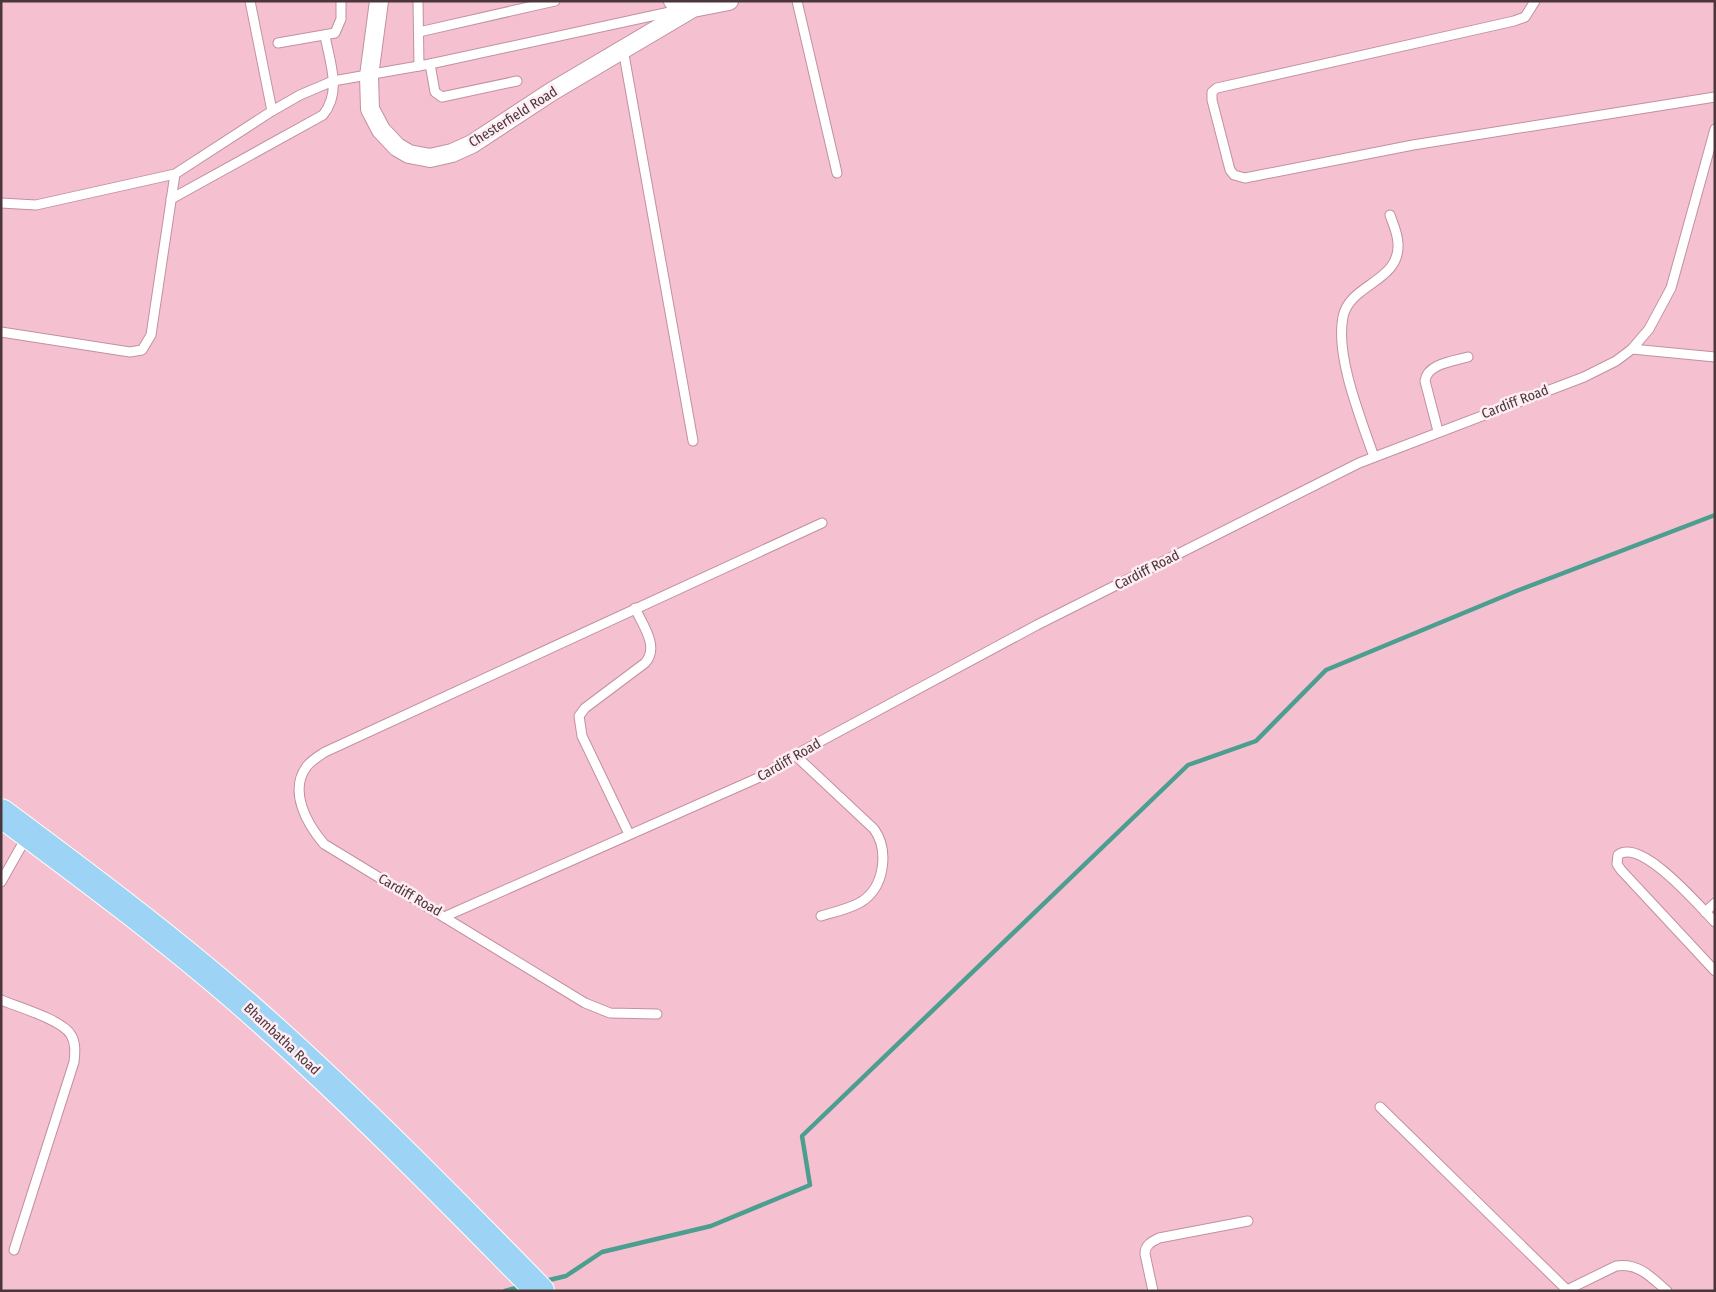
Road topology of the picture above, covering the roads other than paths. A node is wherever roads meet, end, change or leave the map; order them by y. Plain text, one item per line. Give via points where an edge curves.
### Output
1 (250, 1) edge
2 (341, 1) edge
3 (379, 1) edge
4 (418, 1) edge
5 (555, 1) edge
6 (672, 1) edge
7 (729, 1) edge
8 (797, 1) edge
9 (1535, 1) edge
10 (693, 8) junction
11 (419, 32) junction
12 (325, 36) junction
13 (278, 43) dead end
14 (623, 49) junction
15 (430, 64) junction
16 (419, 66) junction
17 (368, 76) junction
18 (517, 80) dead end
19 (333, 81) junction
20 (1715, 98) edge
21 (272, 111) junction
22 (1715, 129) edge
23 (837, 173) dead end
24 (175, 174) junction
25 (171, 199) junction
26 (1, 203) edge
27 (1390, 214) dead end
28 (1, 332) edge
29 (1632, 350) junction
30 (1468, 357) dead end
31 (1715, 357) edge
32 (1438, 431) junction
33 (693, 441) dead end
34 (1374, 457) junction
35 (822, 523) dead end
36 (634, 608) junction
37 (795, 755) junction
38 (1, 813) edge
39 (28, 833) junction
40 (628, 834) junction
41 (1, 882) edge
42 (1715, 903) edge
43 (1705, 912) junction
44 (821, 916) dead end
45 (444, 917) junction
46 (1715, 922) edge
47 (1715, 971) edge
48 (1, 1000) edge
49 (657, 1014) dead end
50 (1380, 1107) dead end
51 (1248, 1222) dead end
52 (14, 1250) dead end
53 (1567, 1290) edge
54 (540, 1291) edge
55 (1152, 1291) edge
56 (1667, 1291) edge

1 - 21 lane
2 - 12 lane via 338,27 335,33
3 - 17 street, Chesterfield Road
4 - 11 lane
5 - 11 lane
6 - 10 street, Chesterfield Road
7 - 10 street, Chesterfield Road
8 - 23 lane
9 - 20 lane via 1525,17 1514,21 1217,88 1212,92 1212,100 1230,170 1238,177 1259,176 1413,145
10 - 14 street, Chesterfield Road
10 - 15 lane, Chesterfield Road
11 - 16 lane
12 - 13 lane
12 - 19 lane
14 - 17 street, Chesterfield Road via 472,144 430,158 410,154 397,147 381,130 370,109
14 - 33 lane
15 - 16 lane, Chesterfield Road
15 - 18 lane via 435,92 442,97
16 - 17 lane, Chesterfield Road
17 - 19 lane
19 - 21 lane
19 - 25 lane via 333,97 323,115
21 - 24 lane
22 - 29 lane, Cardiff Road via 1671,288 1649,330
24 - 25 lane
24 - 26 lane via 36,206
25 - 28 lane via 151,335 142,350 130,352
27 - 34 lane via 1398,244 1396,258 1385,274 1346,306 1342,323 1352,391
29 - 31 lane
29 - 32 lane, Cardiff Road via 1584,376
30 - 32 lane via 1431,369 1426,374
32 - 34 lane, Cardiff Road
34 - 37 lane, Cardiff Road via 1036,625
35 - 36 lane, Cardiff Road
36 - 40 lane via 650,639 650,656 579,716 582,736
36 - 45 lane, Cardiff Road via 325,752 307,766 300,783 300,799 308,824 324,844
37 - 40 lane, Cardiff Road via 737,788
37 - 44 lane via 874,829 882,844 881,871 868,897 849,908
38 - 39 main road, Bhambatha Road
39 - 41 lane
39 - 54 main road, Bhambatha Road via 242,1002 380,1130
40 - 45 lane, Cardiff Road
42 - 43 lane
43 - 46 lane
43 - 47 lane via 1663,870 1640,854 1629,850 1618,855 1617,864 1621,870
45 - 49 lane via 599,1010 621,1015
48 - 52 lane via 63,1026 71,1035 74,1051 74,1062
50 - 53 lane
51 - 55 lane via 1159,1238 1150,1243 1145,1254
53 - 56 lane via 1624,1264 1646,1273

